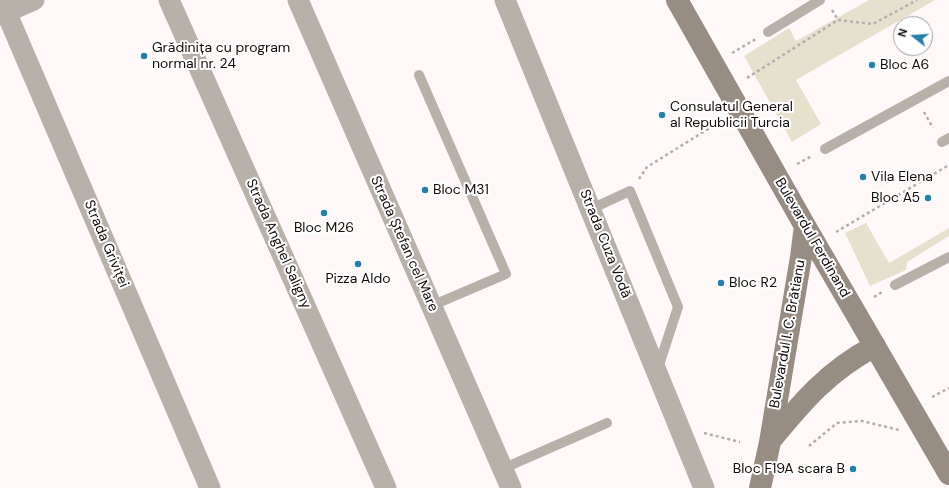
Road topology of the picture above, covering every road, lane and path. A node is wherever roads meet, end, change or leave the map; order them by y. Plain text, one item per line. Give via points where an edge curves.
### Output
1 (34, 0) edge
2 (170, 0) edge
3 (298, 0) edge
4 (505, 0) edge
5 (677, 0) edge
6 (820, 0) edge
7 (917, 0) edge
8 (3, 9) edge
9 (768, 32) joint
10 (732, 53) dead end
11 (420, 75) dead end
12 (747, 78) dead end
13 (949, 81) edge
14 (916, 99) junction
15 (722, 121) dead end
16 (945, 140) edge
17 (825, 149) dead end
18 (949, 165) edge
19 (630, 191) junction
20 (591, 209) junction
21 (805, 226) junction
22 (836, 232) dead end
23 (949, 257) edge
24 (895, 285) dead end
25 (431, 306) junction
26 (875, 346) junction
27 (656, 372) junction
28 (949, 388) edge
29 (932, 397) dead end
30 (607, 423) dead end
31 (679, 426) junction
32 (901, 431) dead end
33 (740, 442) dead end
34 (770, 442) junction
35 (809, 446) dead end
36 (502, 468) junction
37 (949, 474) edge
38 (210, 488) edge
39 (386, 488) edge
40 (511, 488) edge
41 (704, 488) edge
42 (760, 488) edge

1 - 8 street
2 - 39 street, Strada Anghel Saligny
3 - 25 street, Strada Ștefan cel Mare
4 - 20 street, Strada Cuza Vodă
5 - 21 main road, Bulevardul Ferdinand
6 - 9 lane
7 - 12 path via 873,24 838,20
8 - 38 street, Strada Griviței
9 - 10 path
11 - 25 lane via 506,274
13 - 14 lane
14 - 16 path
14 - 17 lane
15 - 19 path via 647,167
18 - 22 path
19 - 20 lane
19 - 27 lane via 678,307
20 - 27 street, Strada Cuza Vodă
21 - 26 main road, Bulevardul Ferdinand
21 - 34 main road, Bulevardul I. C. Brătianu
23 - 24 lane
25 - 36 street, Strada Ștefan cel Mare
26 - 34 main road, Bulevardul I. C. Brătianu via 829,376 806,397
26 - 37 main road, Bulevardul Ferdinand
27 - 31 street, Strada Cuza Vodă
28 - 29 path
30 - 36 lane
31 - 33 path
31 - 41 street, Strada Cuza Vodă
32 - 35 path via 862,420 837,423
34 - 42 main road, Bulevardul I. C. Brătianu
36 - 40 street, Strada Ștefan cel Mare

